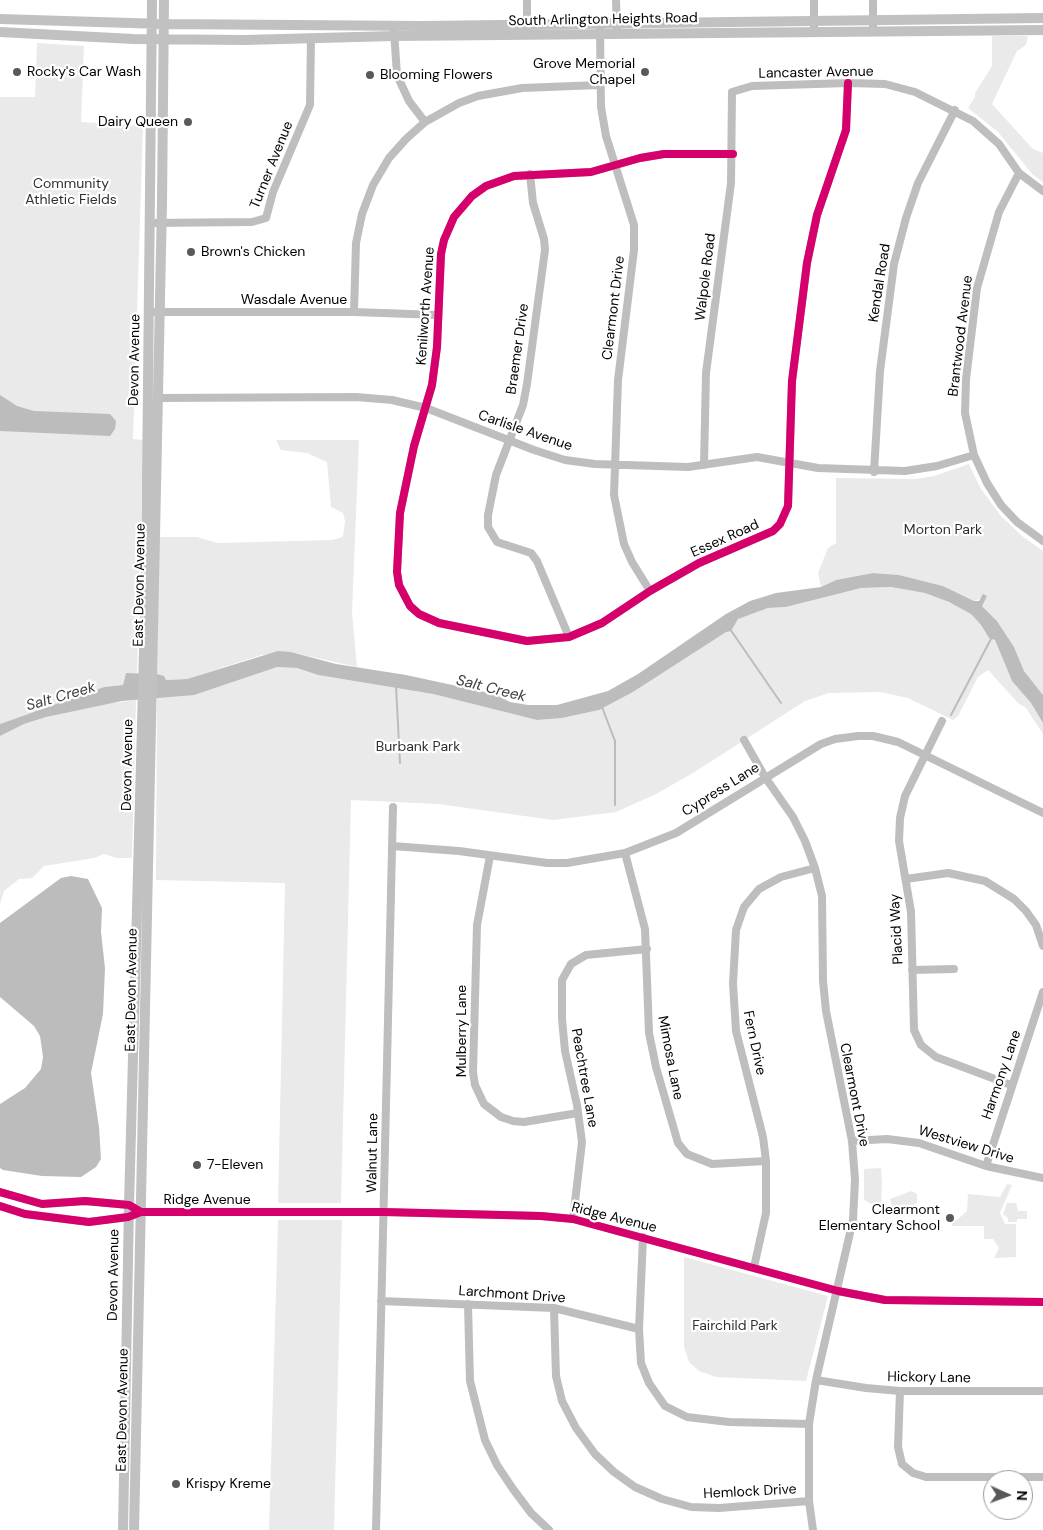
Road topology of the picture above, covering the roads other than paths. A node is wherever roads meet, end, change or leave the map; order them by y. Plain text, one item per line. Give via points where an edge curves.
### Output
1 (152, 0) edge
2 (164, 0) edge
3 (527, 0) edge
4 (616, 0) edge
5 (814, 0) edge
6 (873, 0) edge
7 (1043, 18) edge
8 (0, 19) edge
9 (151, 24) junction
10 (163, 24) junction
11 (873, 26) junction
12 (814, 27) junction
13 (600, 29) junction
14 (617, 29) junction
15 (527, 30) junction
16 (1043, 30) edge
17 (394, 31) junction
18 (0, 32) edge
19 (311, 38) junction
20 (151, 39) junction
21 (163, 40) junction
22 (848, 83) junction
23 (600, 86) junction
24 (732, 92) joint
25 (955, 110) junction
26 (425, 122) junction
27 (733, 154) junction
28 (615, 166) junction
29 (530, 174) junction
30 (1019, 174) junction
31 (1043, 191) edge
32 (150, 223) junction
33 (161, 223) junction
34 (154, 312) junction
35 (354, 312) junction
36 (438, 315) junction
37 (157, 398) junction
38 (426, 408) junction
39 (510, 440) junction
40 (156, 451) joint
41 (974, 455) junction
42 (789, 463) junction
43 (615, 465) junction
44 (704, 465) junction
45 (874, 472) junction
46 (1043, 541) edge
47 (397, 572) joint
48 (650, 591) junction
49 (569, 637) junction
50 (148, 660) junction
51 (146, 716) junction
52 (942, 721) dead end
53 (744, 740) dead end
54 (925, 755) junction
55 (765, 777) junction
56 (393, 807) dead end
57 (1043, 813) edge
58 (392, 846) junction
59 (625, 853) junction
60 (490, 856) junction
61 (815, 868) junction
62 (906, 879) junction
63 (1043, 946) edge
64 (648, 949) junction
65 (912, 970) junction
66 (954, 970) dead end
67 (1043, 992) edge
68 (1011, 1085) junction
69 (578, 1113) junction
70 (852, 1140) junction
71 (766, 1161) junction
72 (986, 1166) junction
73 (1043, 1178) edge
74 (0, 1192) edge
75 (129, 1205) junction
76 (0, 1206) edge
77 (141, 1212) junction
78 (384, 1212) junction
79 (128, 1217) junction
80 (573, 1219) junction
81 (643, 1238) junction
82 (754, 1267) junction
83 (838, 1290) junction
84 (381, 1301) junction
85 (1043, 1302) edge
86 (468, 1304) junction
87 (554, 1308) junction
88 (639, 1329) junction
89 (816, 1380) junction
90 (900, 1391) junction
91 (1043, 1391) edge
92 (809, 1424) junction
93 (1043, 1477) edge
94 (809, 1501) junction
95 (122, 1530) edge
96 (134, 1530) edge
97 (376, 1530) edge
98 (549, 1530) edge
99 (814, 1530) edge

1 - 9 main road, Devon Avenue
2 - 10 main road, Devon Avenue
3 - 15 street
4 - 14 street
5 - 12 street
6 - 11 street
7 - 11 main road, South Arlington Heights Road
8 - 9 main road, South Arlington Heights Road
9 - 10 main road, South Arlington Heights Road
9 - 20 main road, Devon Avenue
10 - 17 main road, South Arlington Heights Road
10 - 21 main road, Devon Avenue
11 - 12 main road, South Arlington Heights Road
11 - 16 main road, South Arlington Heights Road
12 - 14 main road, South Arlington Heights Road
13 - 14 main road, South Arlington Heights Road
13 - 15 main road, South Arlington Heights Road
13 - 23 street, Clearmont Drive
15 - 17 main road, South Arlington Heights Road
17 - 19 main road, South Arlington Heights Road
17 - 26 street via 397,75
18 - 20 main road, South Arlington Heights Road
19 - 21 main road, South Arlington Heights Road
19 - 33 street, Turner Avenue via 310,105 273,192 266,218 252,222
20 - 21 main road, South Arlington Heights Road
20 - 32 main road, Devon Avenue
21 - 33 main road, Devon Avenue
22 - 24 street, Lancaster Avenue via 752,86
22 - 25 street, Lancaster Avenue via 885,84 915,92
22 - 42 street, Essex Road via 846,130 817,215 807,263 792,380
23 - 26 street via 496,91 459,102
23 - 28 street, Clearmont Drive via 606,136
24 - 27 street, Walpole Road
25 - 30 street, Lancaster Avenue via 999,144
25 - 45 street, Kendal Road via 918,183 894,264 880,370
26 - 35 street via 389,158 373,185 362,214 356,243
27 - 28 street, Kenilworth Avenue via 664,154
27 - 44 street, Walpole Road via 706,373
28 - 29 street, Kenilworth Avenue via 591,172
28 - 43 street, Clearmont Drive via 634,225 634,250 618,380
29 - 36 street, Kenilworth Avenue via 486,186 454,216 441,254
29 - 39 street, Braemer Drive via 544,250 528,384
30 - 31 street, Lancaster Avenue
30 - 41 street, Brantwood Avenue via 999,212 977,288 964,398 966,424
32 - 33 street, Turner Avenue
32 - 34 main road, Devon Avenue
33 - 34 main road, Devon Avenue
34 - 35 street, Wasdale Avenue
34 - 37 main road, Devon Avenue
34 - 50 main road, Devon Avenue
35 - 36 street, Wasdale Avenue
36 - 38 street, Kenilworth Avenue via 435,368
37 - 38 street, Carlisle Avenue via 356,397 392,400
37 - 40 main road, Devon Avenue
38 - 39 street, Carlisle Avenue
38 - 47 street, Kenilworth Avenue via 404,486
39 - 43 street, Carlisle Avenue via 565,460
39 - 49 street, Braemer Drive via 490,495 488,527 497,542 531,553 534,557
40 - 50 main road, East Devon Avenue
41 - 45 street, Carlisle Avenue via 921,470
41 - 46 street, Brantwood Avenue via 1001,505
42 - 44 street, Carlisle Avenue via 757,457
42 - 45 street, Carlisle Avenue
42 - 48 street, Essex Road via 786,515 773,531 699,563
43 - 44 street, Carlisle Avenue
43 - 48 street, Clearmont Drive via 614,495 624,544
47 - 49 street, Essex Road via 399,585 410,606 429,619 527,641
48 - 49 street, Essex Road via 602,623
50 - 51 main road, East Devon Avenue
51 - 75 main road, Devon Avenue
51 - 77 main road, East Devon Avenue
52 - 54 street, Placid Way
53 - 55 street, Clearmont Drive
54 - 55 street, Cypress Lane via 886,738 847,737 821,744
54 - 57 street, Cypress Lane
54 - 62 street, Placid Way via 905,796 900,818 899,841
55 - 59 street, Cypress Lane via 676,833
55 - 61 street, Clearmont Drive via 793,817
56 - 58 street, Walnut Lane
58 - 60 street, Cypress Lane via 459,850
58 - 78 street, Walnut Lane
59 - 60 street, Cypress Lane via 567,863
59 - 64 street, Mimosa Lane via 642,912
60 - 69 street, Mulberry Lane via 477,925 475,1085 484,1104 513,1122
61 - 70 street, Clearmont Drive via 822,896 826,1012
61 - 71 street, Fern Drive via 781,877 759,889 744,907 736,930 733,984 736,1030
62 - 63 street via 948,873 986,881 1026,911 1036,925
62 - 65 street, Placid Way via 911,912
64 - 69 street, Peachtree Lane via 586,955 576,959 564,973 561,985 563,1032
64 - 71 street, Mimosa Lane via 649,1033 678,1143 687,1154 712,1164
65 - 66 street
65 - 68 street, Placid Way via 914,1030 921,1045 936,1057
67 - 68 street, Harmony Lane
68 - 72 street, Harmony Lane
69 - 80 street, Peachtree Lane via 582,1154
70 - 72 street, Westview Drive via 887,1138 919,1143
70 - 83 street, Clearmont Drive via 853,1220
71 - 82 street, Fern Drive via 766,1214
72 - 73 street, Westview Drive
74 - 75 street via 42,1204 85,1201
75 - 77 street
75 - 79 main road, Devon Avenue
76 - 79 street via 25,1214 76,1222
77 - 78 street, Ridge Avenue
77 - 79 street
77 - 96 main road, East Devon Avenue
78 - 80 street, Ridge Avenue
78 - 84 street, Walnut Lane
79 - 95 main road, Devon Avenue
80 - 81 street, Ridge Avenue
81 - 82 street, Ridge Avenue
81 - 88 street
82 - 83 street, Ridge Avenue
83 - 85 street, Ridge Avenue via 885,1300
83 - 89 street, Clearmont Drive
84 - 86 street, Larchmont Drive
84 - 97 street, Walnut Lane
86 - 87 street, Larchmont Drive
86 - 98 street via 470,1380 485,1440 513,1489
87 - 88 street, Larchmont Drive
87 - 94 street, Hemlock Drive via 556,1376 562,1401 595,1454 614,1472 635,1487 691,1507
88 - 92 street via 641,1363 649,1383 665,1406 687,1417 729,1422
89 - 90 street, Hickory Lane
89 - 92 street, Clearmont Drive
90 - 91 street, Hickory Lane
90 - 93 street via 898,1447 902,1464 913,1473 926,1477
92 - 94 street, Clearmont Drive
94 - 99 street, Clearmont Drive

